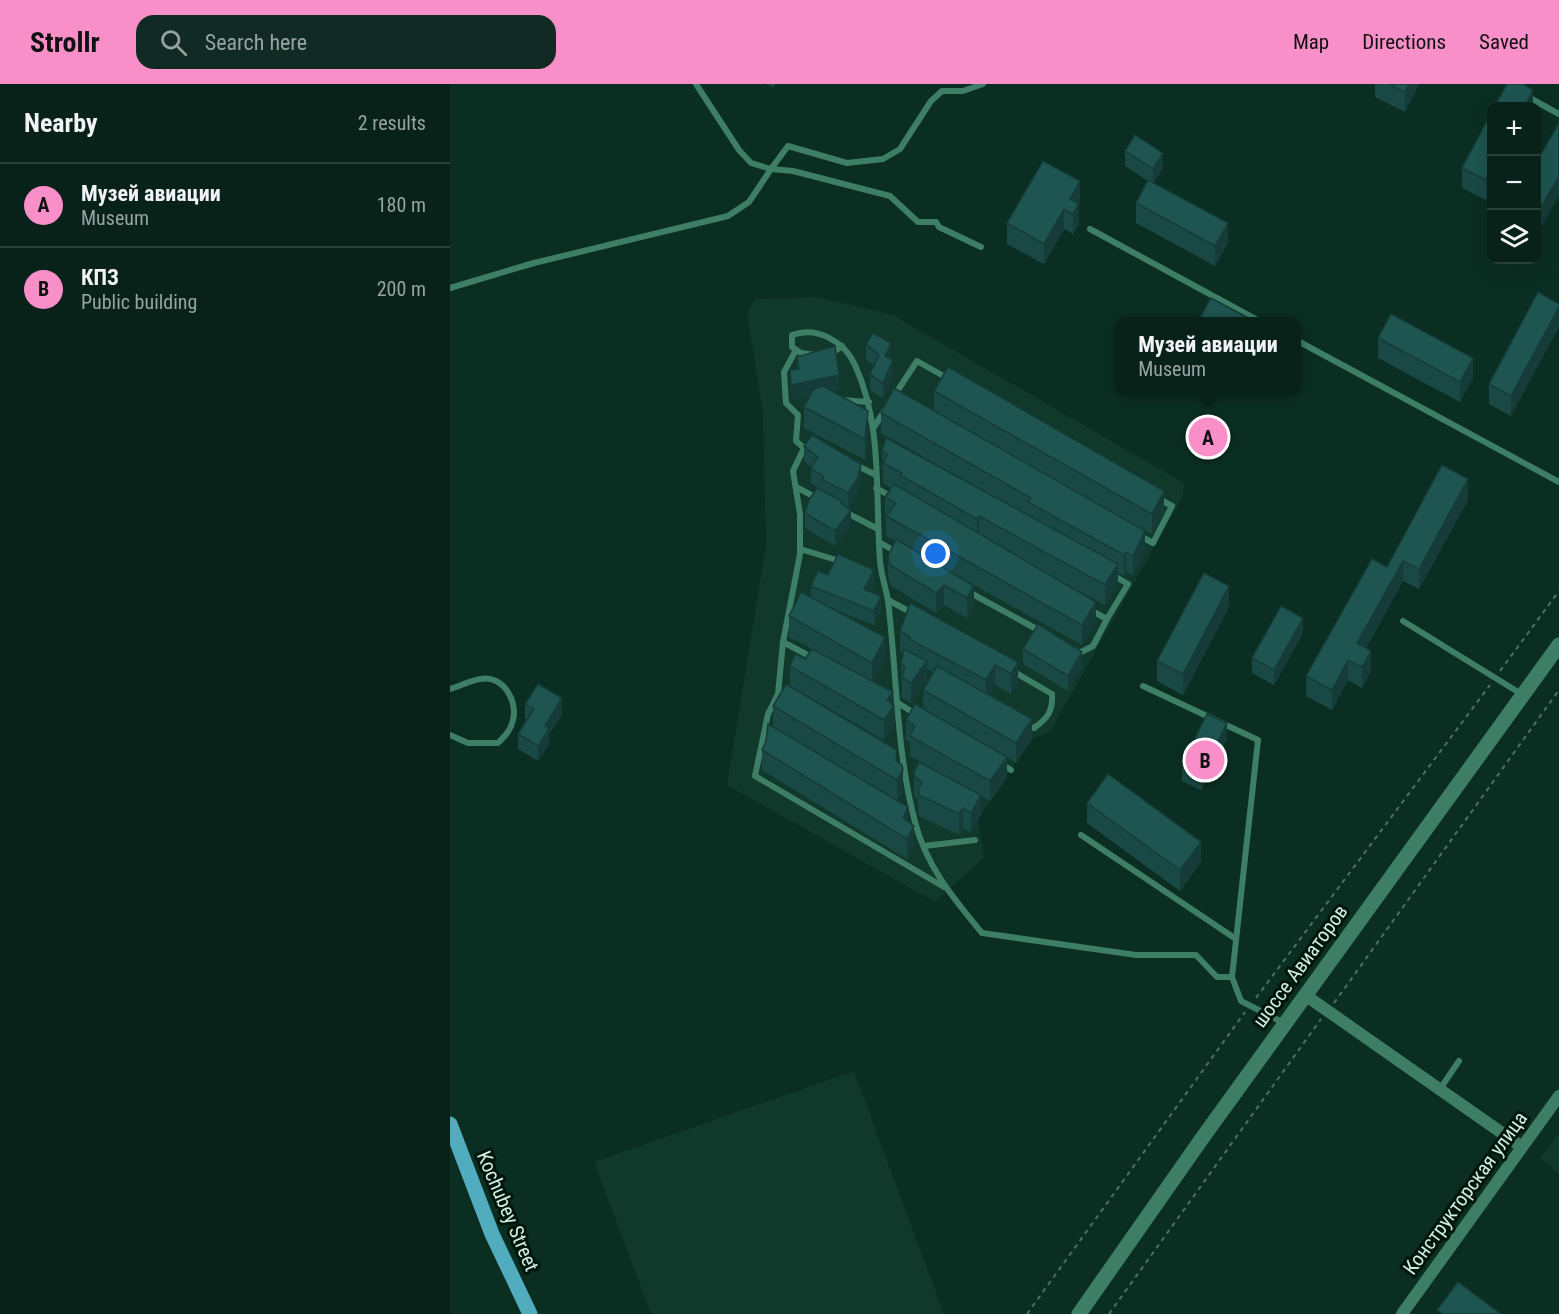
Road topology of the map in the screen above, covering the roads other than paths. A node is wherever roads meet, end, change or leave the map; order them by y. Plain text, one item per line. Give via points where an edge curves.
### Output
1 (696, 84) edge
2 (983, 84) edge
3 (1523, 94) edge
4 (1559, 114) edge
5 (771, 170) junction
6 (1090, 229) dead end
7 (981, 247) dead end
8 (450, 288) edge
9 (1254, 317) edge
10 (1301, 343) edge
11 (842, 346) junction
12 (796, 350) junction
13 (958, 384) edge
14 (895, 395) junction
15 (835, 399) edge
16 (905, 401) edge
17 (869, 402) junction
18 (805, 409) edge
19 (798, 416) junction
20 (874, 427) junction
21 (813, 444) edge
22 (876, 444) junction
23 (804, 448) junction
24 (886, 450) edge
25 (844, 459) edge
26 (876, 475) junction
27 (1559, 482) edge
28 (796, 488) junction
29 (876, 488) junction
30 (1151, 494) edge
31 (827, 503) edge
32 (906, 505) edge
33 (837, 508) edge
34 (878, 529) junction
35 (1132, 531) edge
36 (879, 542) junction
37 (800, 549) junction
38 (909, 559) edge
39 (851, 565) edge
40 (872, 571) edge
41 (1108, 573) edge
42 (882, 574) junction
43 (960, 587) edge
44 (792, 600) junction
45 (888, 600) junction
46 (802, 605) edge
47 (1087, 608) edge
48 (1107, 619) junction
49 (926, 620) edge
50 (1403, 621) dead end
51 (1051, 637) edge
52 (881, 641) edge
53 (783, 642) junction
54 (1559, 645) edge
55 (891, 646) junction
56 (1070, 648) edge
57 (891, 656) junction
58 (901, 661) edge
59 (825, 664) edge
60 (1003, 665) edge
61 (1143, 686) dead end
62 (450, 689) edge
63 (778, 694) junction
64 (1523, 695) junction
65 (887, 698) edge
66 (788, 699) edge
67 (898, 703) junction
68 (929, 722) edge
69 (1019, 724) edge
70 (764, 730) junction
71 (450, 735) edge
72 (774, 736) edge
73 (894, 756) edge
74 (991, 758) edge
75 (904, 762) junction
76 (1011, 770) dead end
77 (906, 774) junction
78 (913, 775) edge
79 (905, 817) edge
80 (915, 823) junction
81 (1081, 835) dead end
82 (975, 840) dead end
83 (924, 846) junction
84 (944, 887) junction
85 (1236, 939) junction
86 (1232, 977) junction
87 (1305, 995) junction
88 (1285, 1023) junction
89 (1459, 1061) dead end
90 (1440, 1089) junction
91 (1559, 1096) edge
92 (450, 1124) edge
93 (1522, 1147) junction
94 (530, 1314) edge
95 (1079, 1314) edge
96 (1402, 1314) edge

1 - 5 lane via 739,150 751,163
2 - 5 lane via 963,91 942,91 931,101 900,149 882,159 847,163 788,146
3 - 4 lane
5 - 7 lane via 793,171 890,196 918,222 936,222
5 - 8 lane via 749,202 728,216 534,263
6 - 9 lane
10 - 27 lane
11 - 12 lane via 833,354 818,356
11 - 12 lane via 821,334 802,331 792,335
11 - 17 lane via 854,363
12 - 19 lane via 784,372 786,403
13 - 14 lane via 917,361
14 - 16 lane
14 - 20 lane
15 - 17 lane
17 - 20 lane
18 - 19 lane
19 - 23 lane via 796,441
20 - 22 lane
21 - 23 lane
22 - 24 lane
22 - 26 lane
23 - 28 lane via 793,471
25 - 26 lane
26 - 29 lane
28 - 31 lane
28 - 37 lane
29 - 32 lane
29 - 34 lane
30 - 35 lane via 1172,506 1153,543
33 - 34 lane
34 - 36 lane
36 - 38 lane
36 - 42 lane
37 - 39 lane
37 - 44 lane
40 - 42 lane
41 - 48 lane via 1128,584
42 - 45 lane
43 - 51 lane
44 - 46 lane
44 - 53 lane
45 - 49 lane
45 - 55 lane
47 - 48 lane
48 - 56 lane via 1093,646 1079,653
50 - 64 lane
52 - 55 lane
53 - 59 lane
53 - 63 lane
54 - 64 street, шоссе Авиаторов
55 - 57 lane
57 - 58 lane
57 - 67 lane
60 - 69 lane via 1052,694 1052,709 1044,721 1034,728
61 - 85 lane via 1258,740
62 - 71 lane via 483,678 498,682 510,693 514,707 508,732 498,743 468,743
63 - 66 lane
63 - 70 lane
64 - 87 street, шоссе Авиаторов
65 - 67 lane
67 - 68 lane
67 - 75 lane
70 - 72 lane
70 - 84 lane via 755,776
73 - 75 lane
74 - 76 lane
75 - 77 lane
77 - 78 lane
77 - 80 lane
79 - 80 lane
80 - 83 lane
81 - 85 lane
82 - 83 lane
83 - 84 lane
84 - 86 lane via 982,933 1136,955 1196,955 1217,977
85 - 86 lane
86 - 88 lane via 1241,1001
87 - 88 street, шоссе Авиаторов
87 - 90 street
88 - 95 street, шоссе Авиаторов
89 - 90 lane
90 - 93 street
91 - 93 street, Конструкторская улица
92 - 94 main road, Kochubey Street via 492,1234
93 - 96 street, Конструкторская улица

